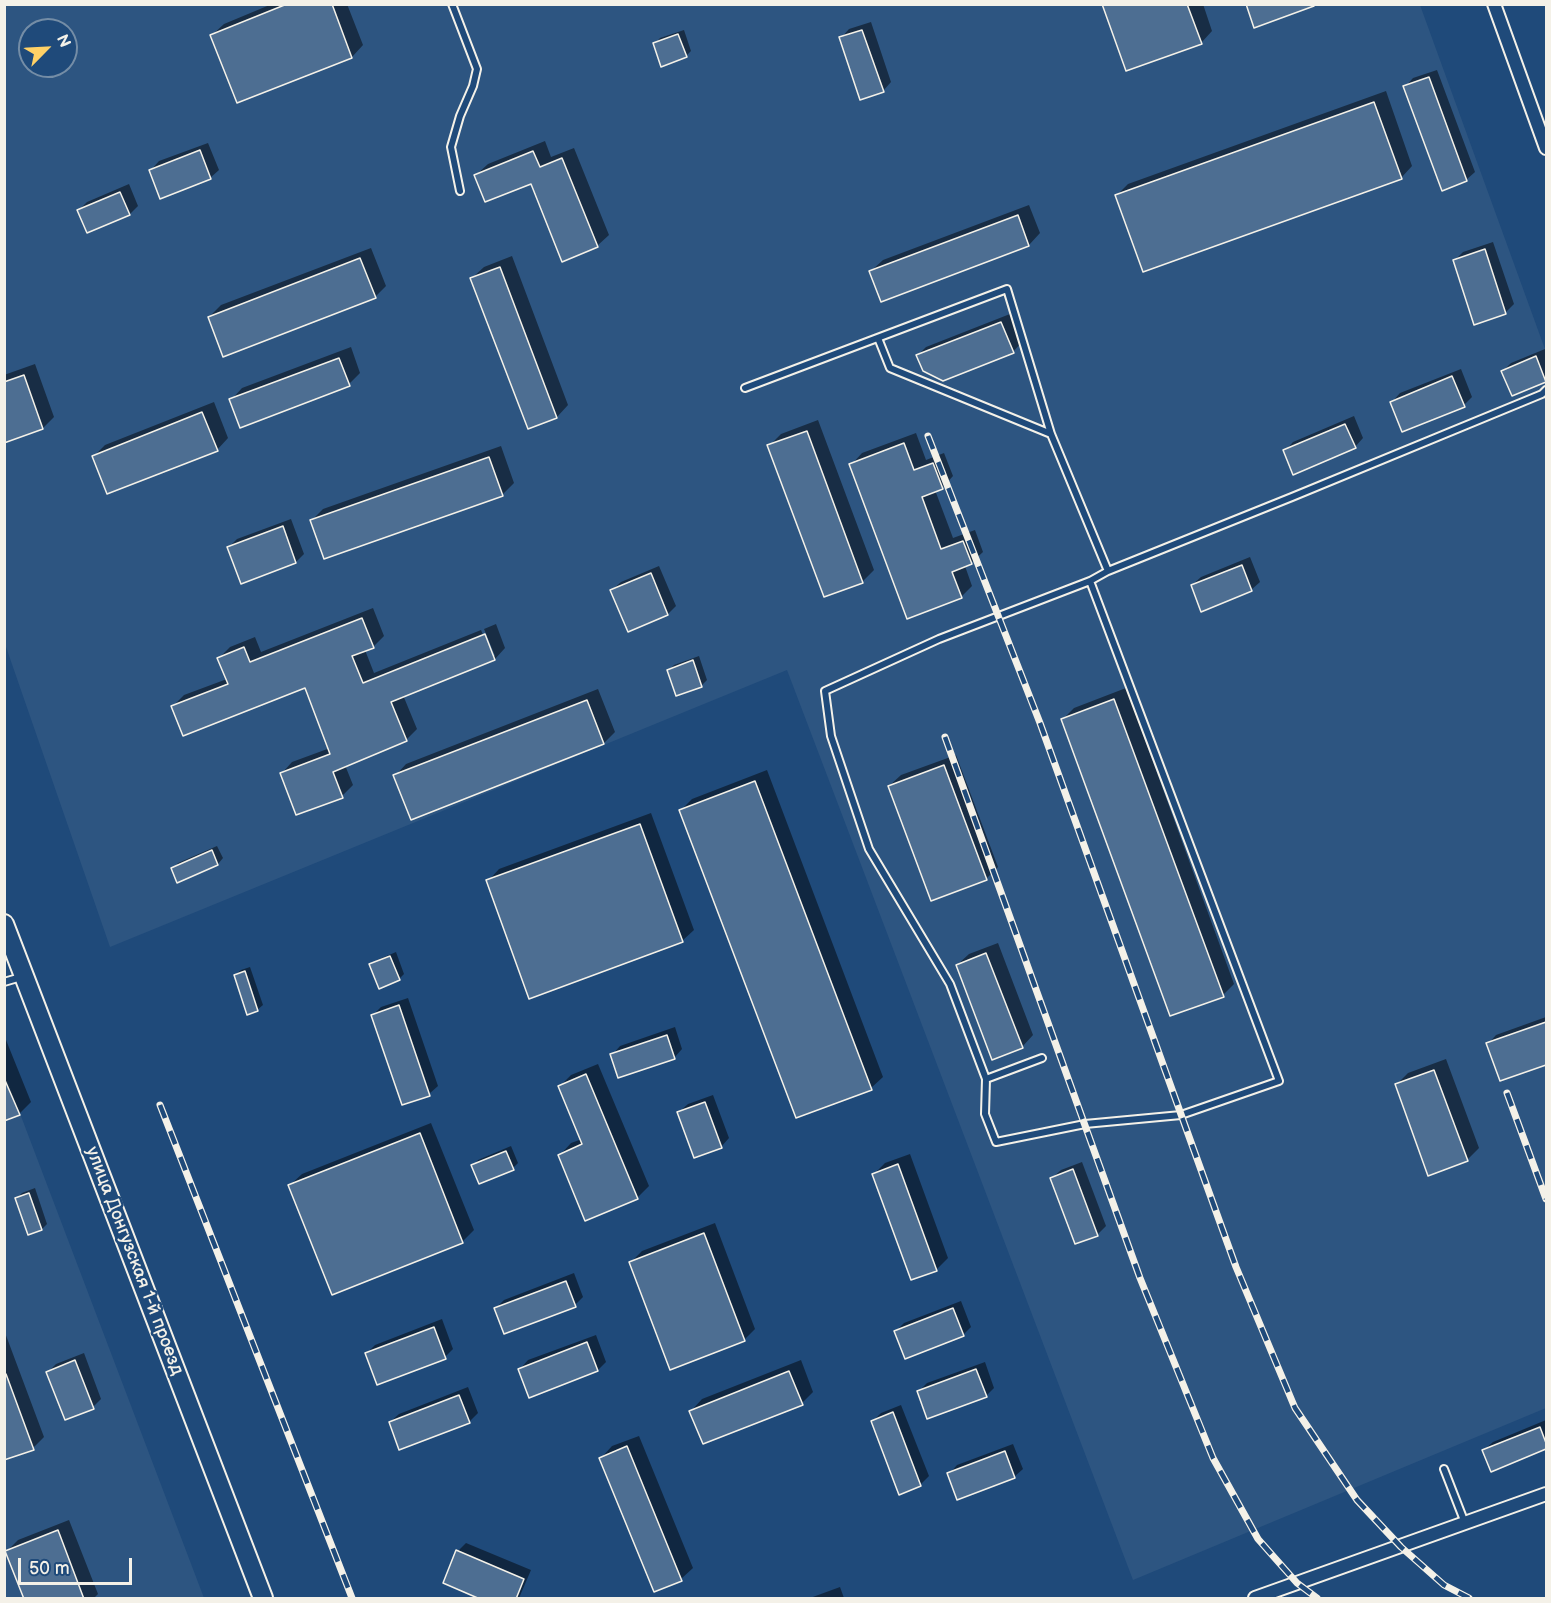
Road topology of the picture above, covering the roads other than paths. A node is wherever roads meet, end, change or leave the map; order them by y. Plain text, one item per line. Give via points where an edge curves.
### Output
1 (452, 4) edge
2 (1494, 4) edge
3 (1546, 148) edge
4 (460, 191) dead end
5 (878, 338) junction
6 (745, 388) dead end
7 (1546, 390) edge
8 (1052, 434) junction
9 (1108, 571) junction
10 (1090, 581) junction
11 (4, 924) edge
12 (24, 975) junction
13 (4, 982) edge
14 (1042, 1058) dead end
15 (986, 1079) junction
16 (1444, 1468) dead end
17 (1546, 1494) edge
18 (1465, 1524) junction
19 (263, 1599) edge
20 (1255, 1599) edge

1 - 4 lane via 477,69 451,147
2 - 3 street
5 - 6 lane
5 - 8 lane via 890,368
5 - 8 lane via 1007,289
7 - 9 lane
8 - 9 lane
9 - 10 lane
10 - 15 lane via 939,639 825,691 831,736 869,849 950,984
10 - 15 lane via 1279,1081 1181,1115 1085,1124 996,1142 985,1114
11 - 12 street, улица Донгузская 1-й проезд
12 - 13 lane
12 - 19 street, улица Донгузская 1-й проезд
14 - 15 lane
16 - 18 lane
17 - 18 street
18 - 20 street

